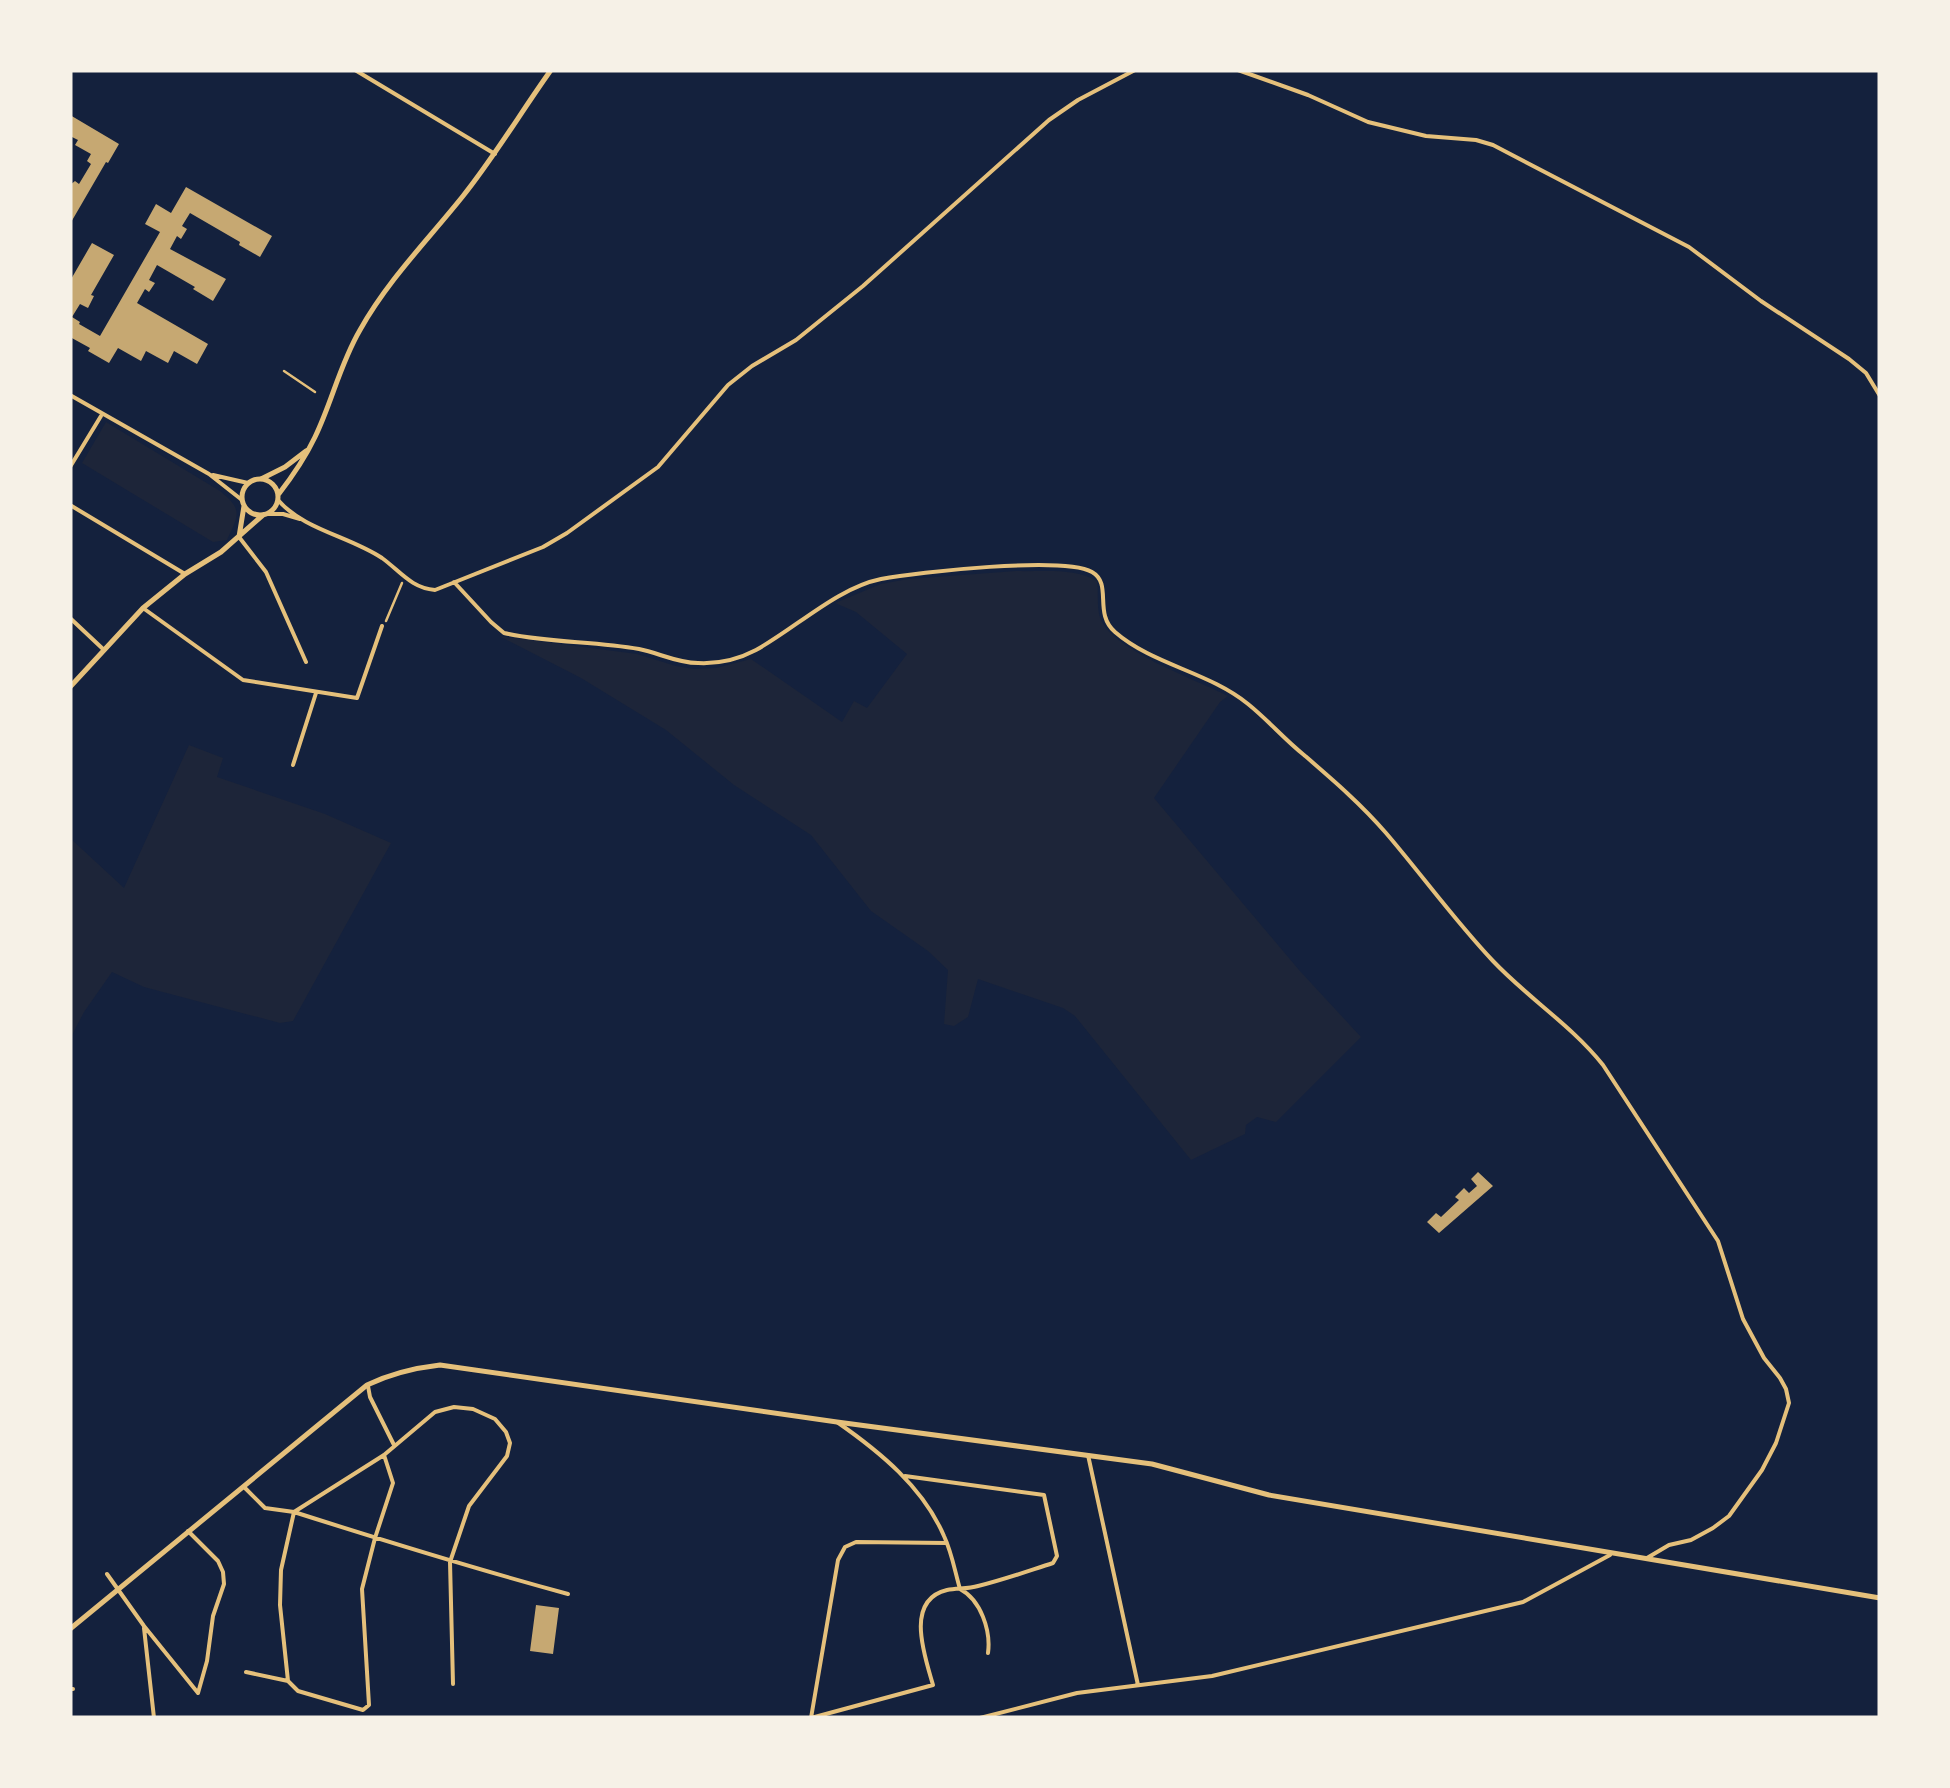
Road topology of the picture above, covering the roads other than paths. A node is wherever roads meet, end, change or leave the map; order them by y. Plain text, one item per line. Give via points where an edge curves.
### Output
1 (355, 70) edge
2 (552, 70) edge
3 (1136, 70) edge
4 (1238, 70) edge
5 (495, 154) junction
6 (284, 371) dead end
7 (315, 392) dead end
8 (70, 395) edge
9 (1880, 396) edge
10 (102, 414) junction
11 (308, 449) junction
12 (70, 467) edge
13 (209, 474) junction
14 (261, 479) junction
15 (248, 483) junction
16 (278, 498) junction
17 (243, 503) junction
18 (70, 505) edge
19 (265, 514) junction
20 (304, 520) junction
21 (239, 537) junction
22 (185, 574) junction
23 (454, 582) junction
24 (143, 608) junction
25 (70, 618) edge
26 (382, 626) road end
27 (105, 651) junction
28 (306, 662) dead end
29 (70, 687) edge
30 (317, 692) junction
31 (293, 765) dead end
32 (368, 1384) junction
33 (836, 1422) junction
34 (394, 1445) junction
35 (1087, 1454) junction
36 (384, 1455) junction
37 (904, 1476) junction
38 (243, 1486) junction
39 (294, 1512) junction
40 (188, 1532) junction
41 (374, 1538) junction
42 (947, 1543) junction
43 (1614, 1552) junction
44 (1647, 1558) junction
45 (450, 1562) junction
46 (108, 1574) dead end
47 (119, 1588) junction
48 (960, 1589) junction
49 (568, 1594) dead end
50 (1880, 1598) edge
51 (144, 1626) junction
52 (70, 1629) edge
53 (988, 1653) dead end
54 (246, 1672) dead end
55 (288, 1681) junction
56 (454, 1684) dead end
57 (1138, 1685) junction
58 (154, 1718) edge
59 (980, 1718) edge

1 - 5 street
2 - 5 street
3 - 23 street via 1048,120 863,286 728,385 648,474 543,547
4 - 9 street via 1368,122 1493,145 1689,246 1849,359
5 - 11 street via 358,332
6 - 7 street
8 - 10 street
10 - 12 street
10 - 13 street
11 - 14 street
11 - 16 street
13 - 15 street
13 - 17 street
14 - 15 street
14 - 16 street
15 - 17 street
16 - 19 street
16 - 20 street
17 - 19 street
17 - 21 street
18 - 22 street
19 - 20 street
19 - 21 street
20 - 23 street via 379,556 415,586 435,590
21 - 22 street
21 - 28 street via 266,572
22 - 24 street
23 - 44 street via 504,633 716,663 754,651 850,590 878,580 1015,566 1080,568 1098,577 1102,612 1114,632 1249,704 1356,800 1492,961 1590,1048 1718,1241 1743,1319 1789,1403 1762,1470 1730,1516
24 - 27 street
24 - 30 street via 243,680
25 - 27 street
26 - 30 street via 357,698
27 - 29 street
30 - 31 street
32 - 33 street via 440,1365
32 - 34 street
32 - 38 street
33 - 35 street
33 - 37 street
34 - 36 street
34 - 45 street via 435,1412 454,1407 495,1419 506,1432 507,1456 469,1506
35 - 43 street via 1175,1468 1268,1495
35 - 57 street
36 - 39 street
36 - 41 street via 392,1483
37 - 42 street
37 - 48 street via 1044,1494 1053,1563
38 - 39 street via 265,1508
38 - 40 street
39 - 41 street
39 - 55 street via 281,1570
40 - 47 street
40 - 51 street via 218,1561 224,1584 198,1693
41 - 45 street
41 - 55 street via 362,1589 369,1705 362,1710
42 - 48 street
42 - 48 street via 856,1542 845,1548 811,1718 932,1685 922,1616 935,1596
43 - 44 street
43 - 57 street via 1523,1602 1230,1672
44 - 50 street
45 - 49 street
45 - 56 street
46 - 47 street
47 - 51 street
47 - 52 street
48 - 53 street via 978,1604
51 - 58 street
54 - 55 street
57 - 59 street

